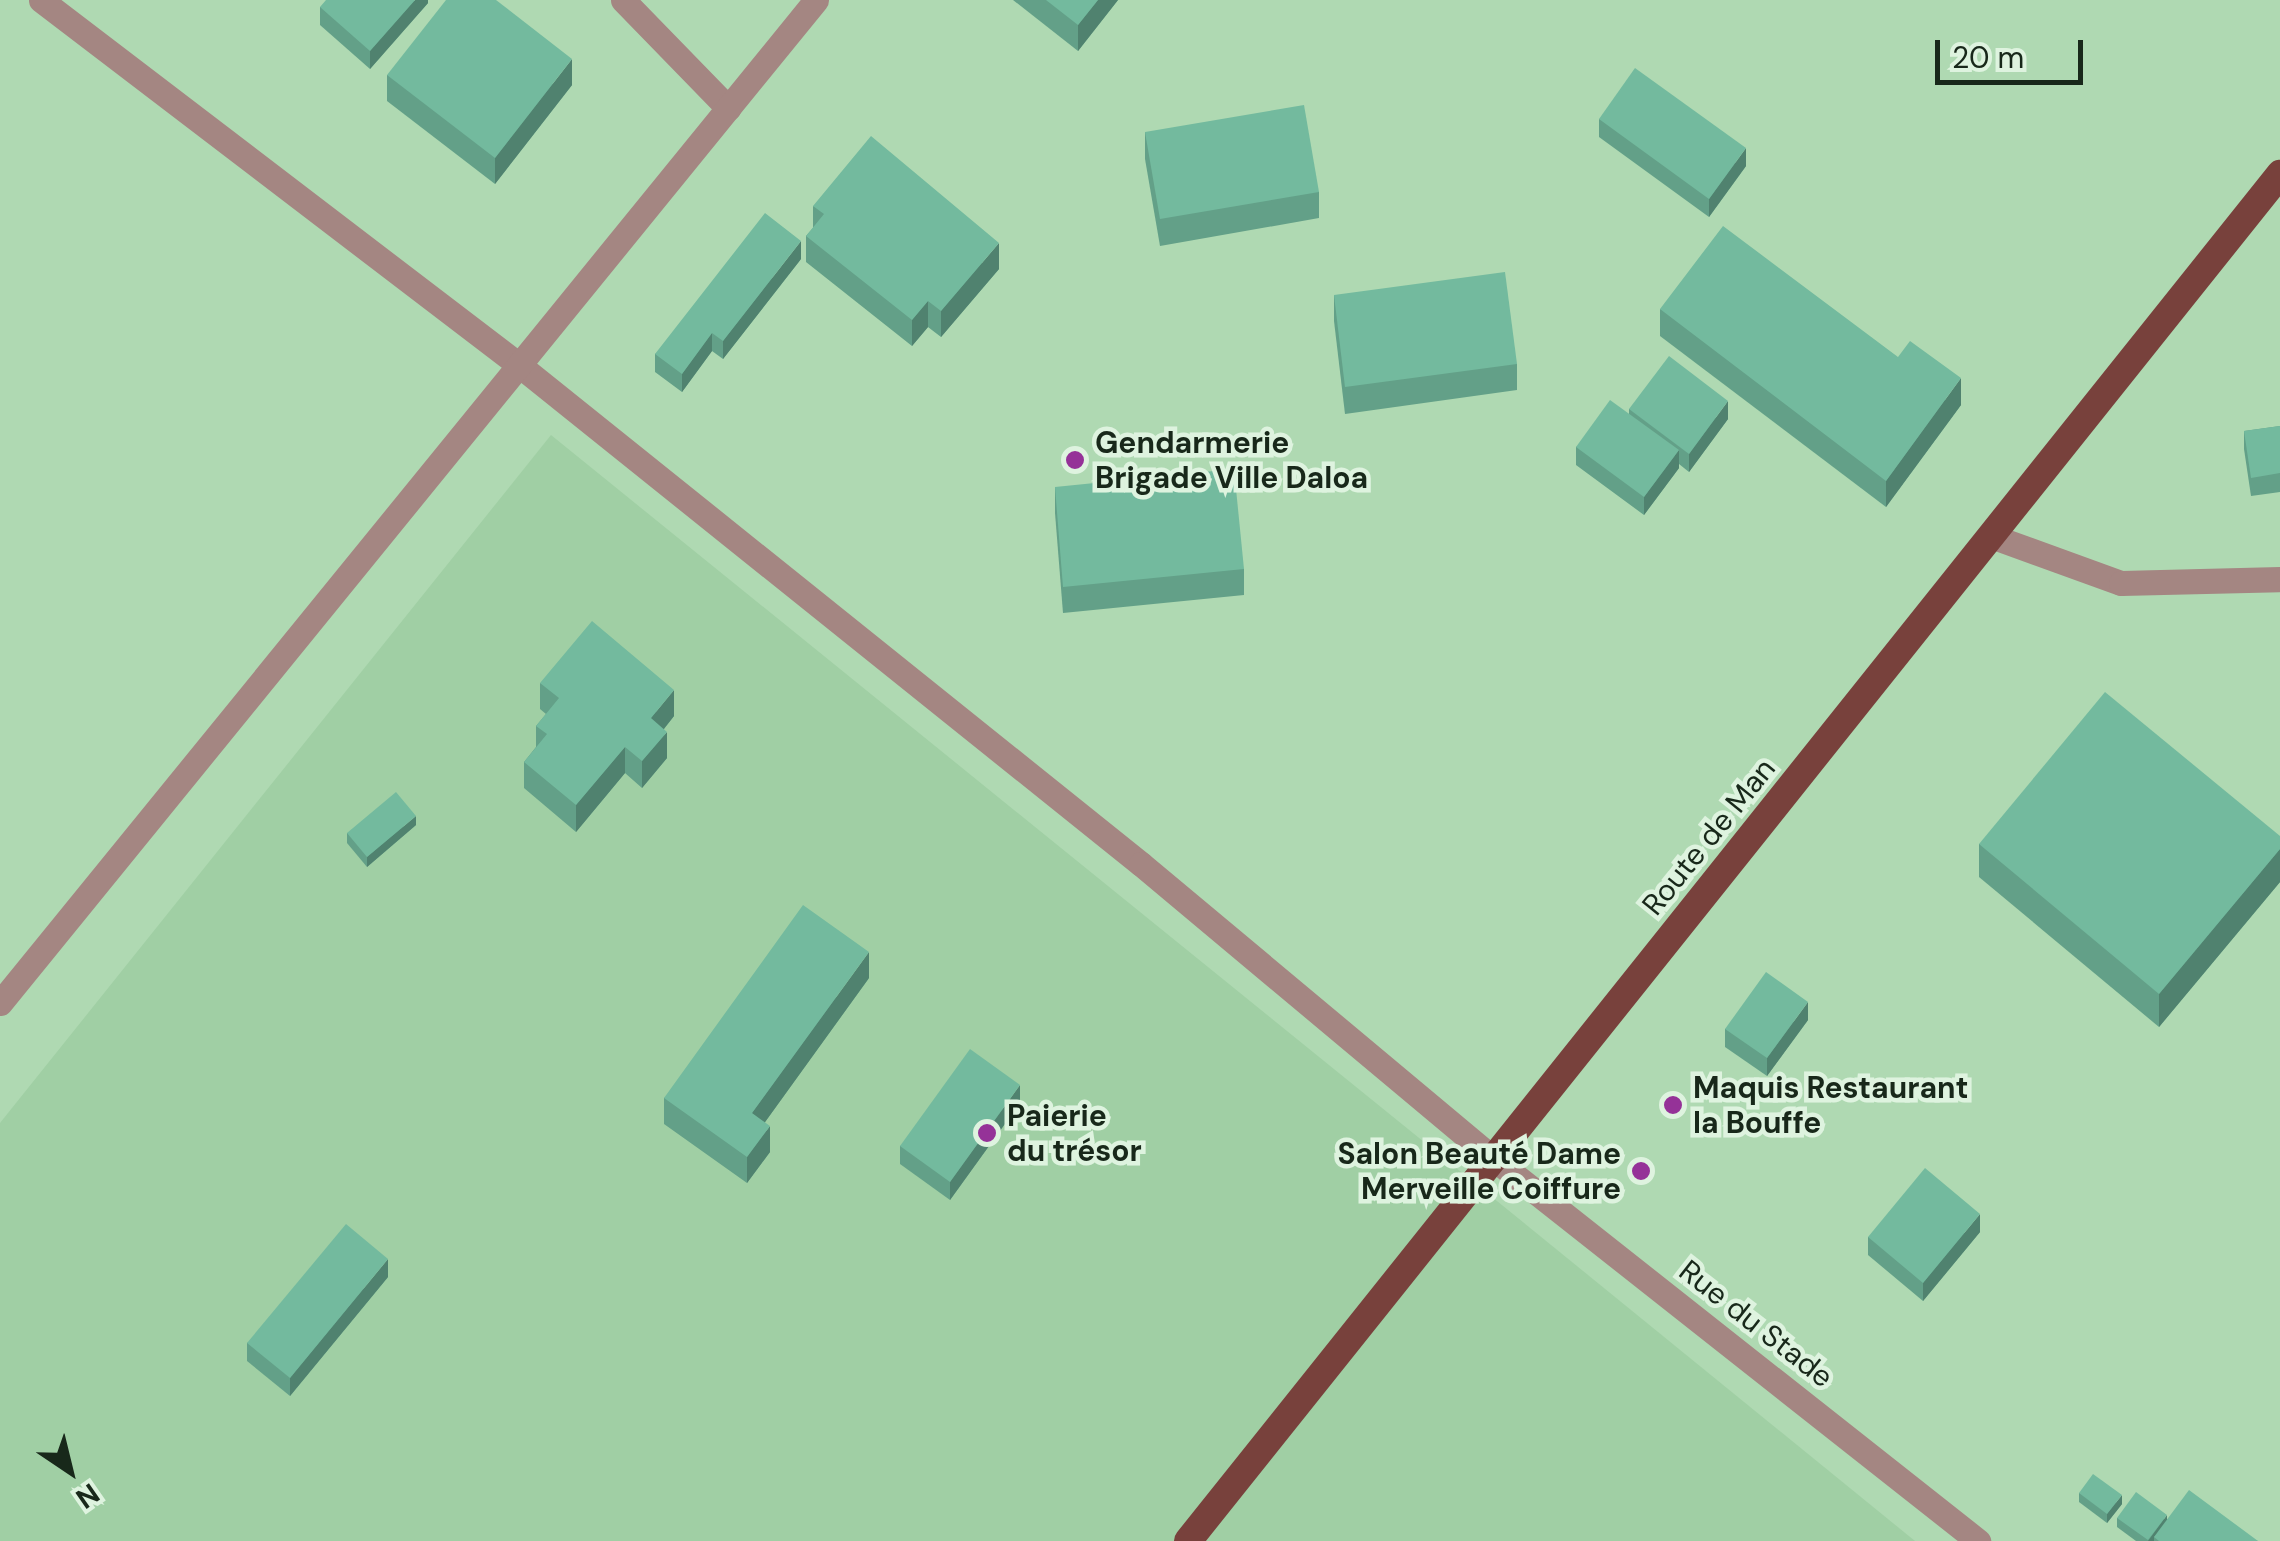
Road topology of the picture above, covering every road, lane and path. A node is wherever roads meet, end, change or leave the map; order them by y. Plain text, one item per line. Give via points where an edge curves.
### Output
1 (42, 0) edge
2 (623, 0) edge
3 (816, 0) edge
4 (728, 108) junction
5 (2280, 174) edge
6 (519, 365) junction
7 (1990, 536) junction
8 (2280, 578) edge
9 (5, 991) edge
10 (1494, 1159) junction
11 (1188, 1541) edge
12 (1978, 1541) edge

1 - 6 street, Rue du Stade
2 - 4 street
3 - 4 street
4 - 6 street
5 - 7 highway, Route de Man
6 - 9 street
6 - 10 street, Rue du Stade via 1142,864
7 - 8 street via 2121,583
7 - 10 highway, Route de Man
10 - 11 highway, Route de Man
10 - 12 street, Rue du Stade

